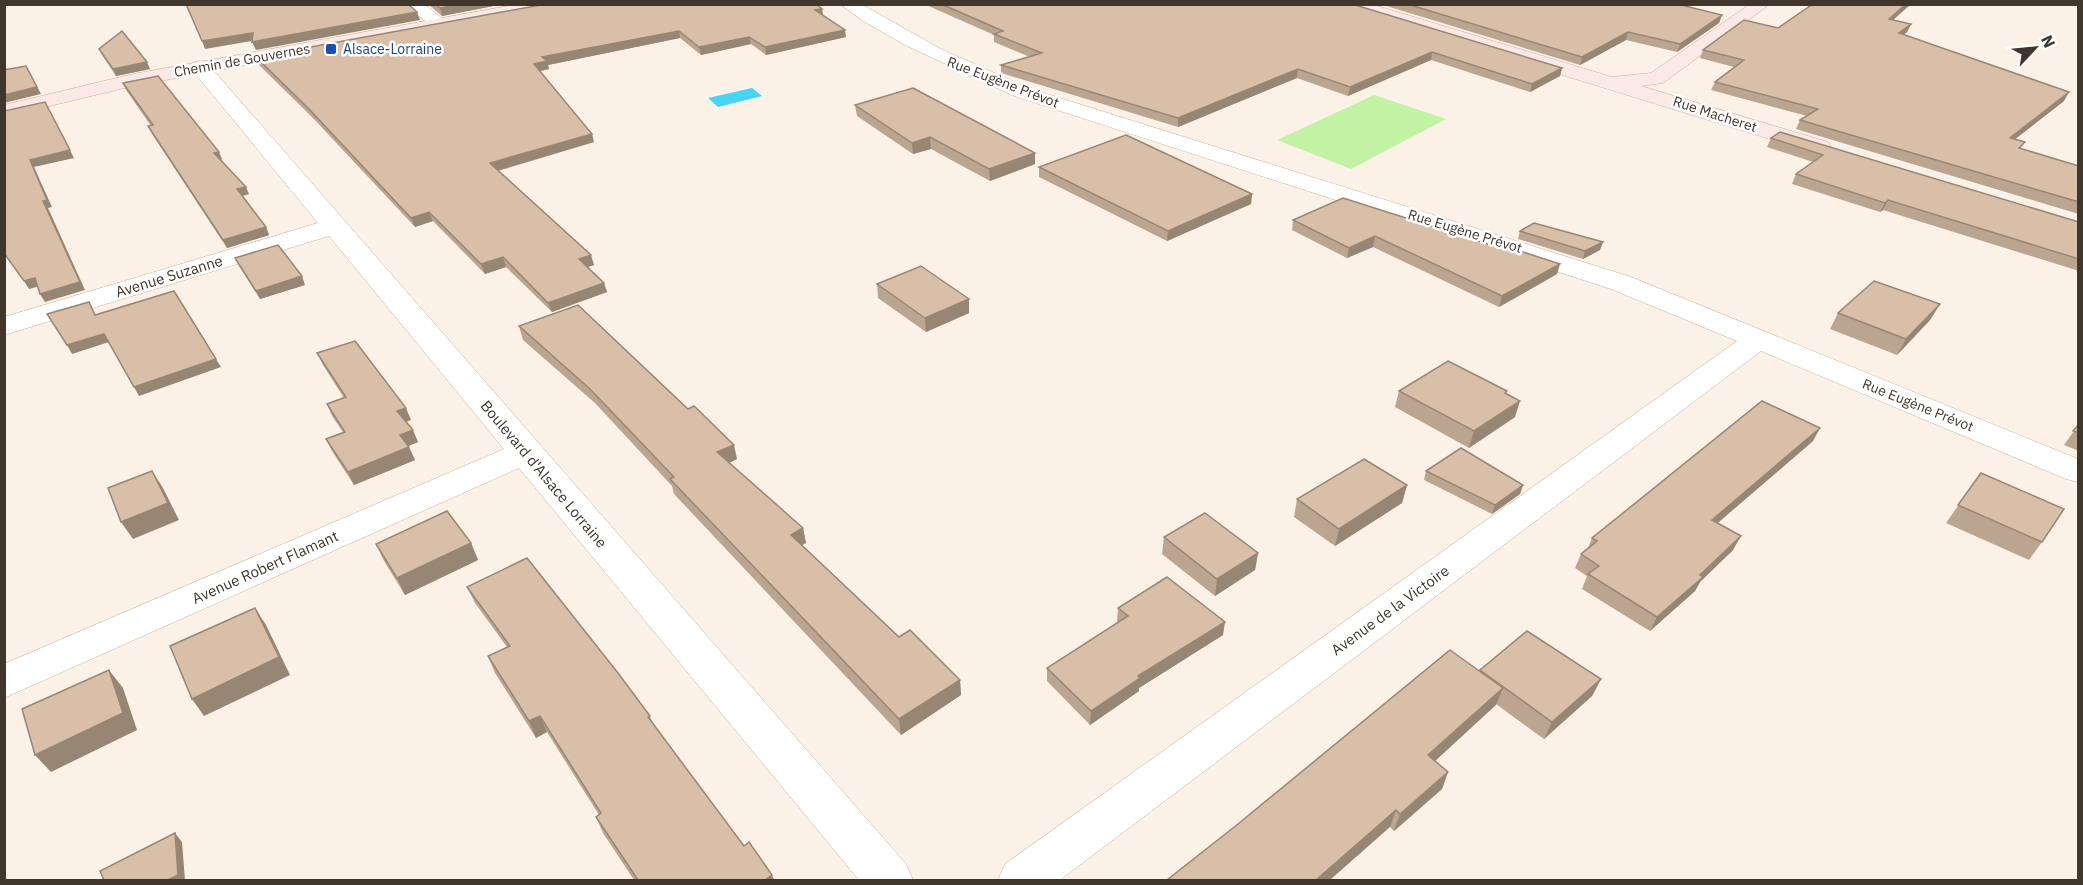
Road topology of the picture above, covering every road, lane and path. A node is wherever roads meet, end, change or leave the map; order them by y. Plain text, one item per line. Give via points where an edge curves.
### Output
1 (412, 4) edge
2 (551, 4) edge
3 (849, 4) edge
4 (1351, 4) edge
5 (1762, 4) edge
6 (440, 24) junction
7 (200, 68) junction
8 (1656, 80) junction
9 (1608, 81) junction
10 (1683, 104) junction
11 (4, 111) edge
12 (1842, 153) edge
13 (334, 226) junction
14 (4, 326) edge
15 (1759, 339) junction
16 (526, 452) junction
17 (2079, 471) edge
18 (4, 682) edge
19 (889, 880) edge
20 (1022, 880) edge

1 - 6 street
2 - 6 street, Chemin de Gouvernes
3 - 15 street, Rue Eugène Prévot via 890,32 950,63 1021,92 1549,258
4 - 9 street, Rue Macheret
5 - 8 street
6 - 7 street, Chemin de Gouvernes
7 - 11 street, Chemin de Gouvernes via 98,87
7 - 13 street, Boulevard d'Alsace Lorraine
8 - 9 street
8 - 10 street
9 - 10 street, Rue Macheret
10 - 12 street, Rue Macheret
13 - 14 street, Avenue Suzanne
13 - 16 street, Boulevard d'Alsace Lorraine
15 - 17 street, Rue Eugène Prévot
15 - 20 street, Avenue de la Victoire
16 - 18 street, Avenue Robert Flamant
16 - 19 street, Boulevard d'Alsace Lorraine

